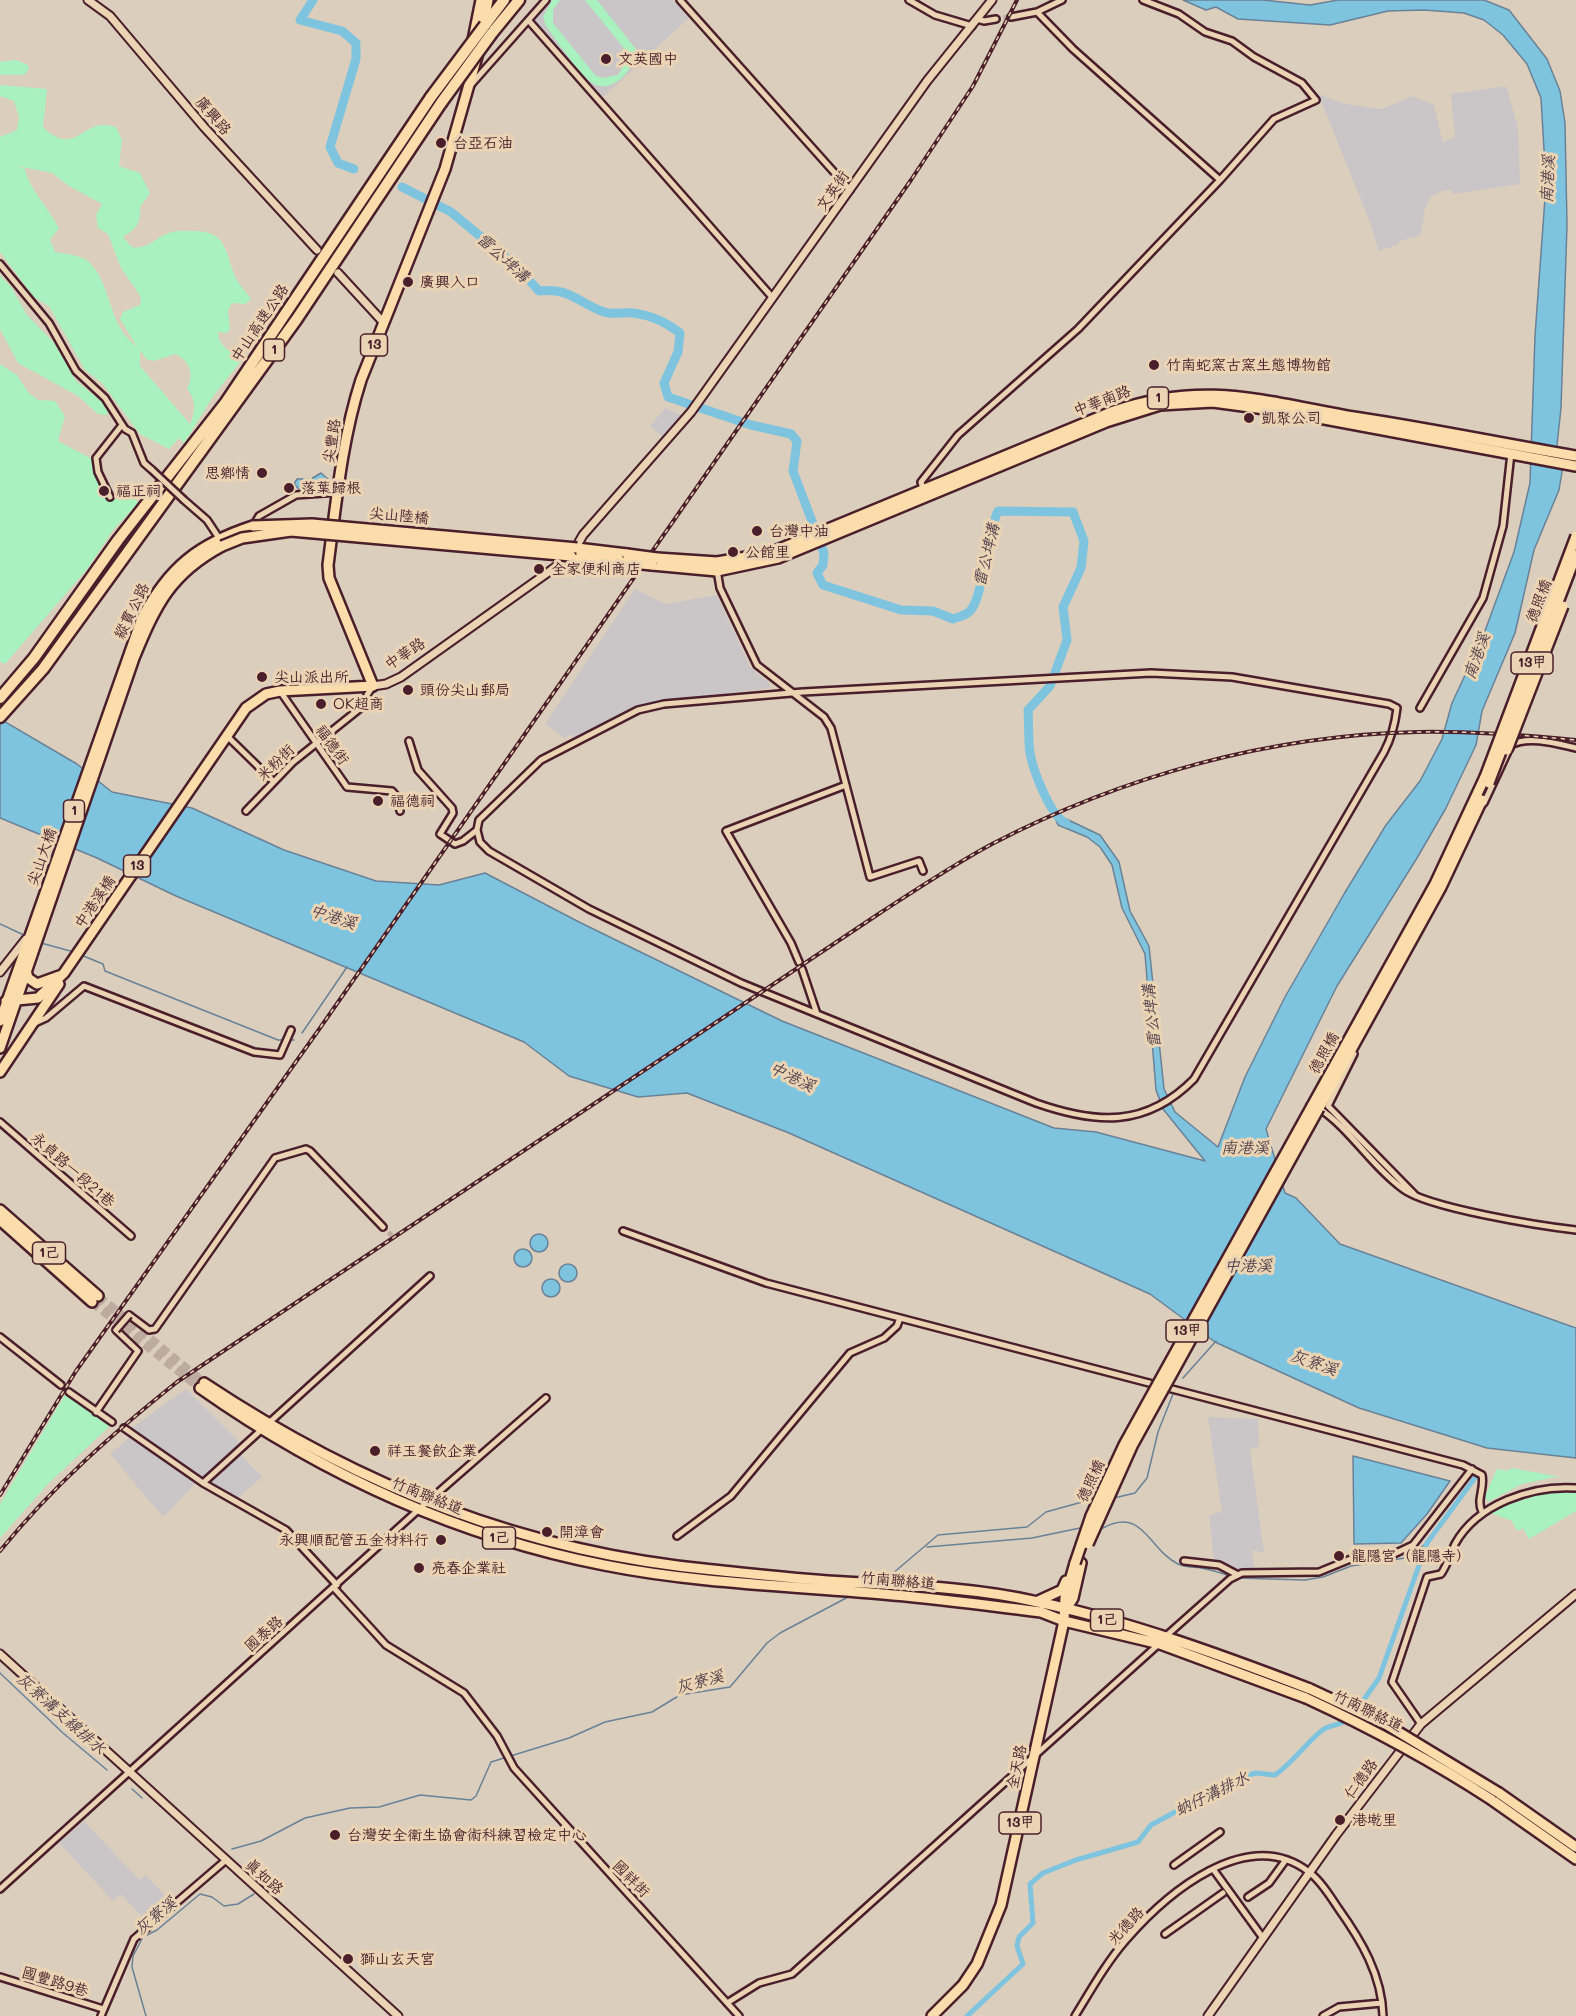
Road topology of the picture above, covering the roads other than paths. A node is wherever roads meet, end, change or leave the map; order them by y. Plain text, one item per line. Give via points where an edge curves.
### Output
1 (88, 0) edge
2 (481, 0) edge
3 (488, 0) edge
4 (504, 0) edge
5 (519, 0) edge
6 (546, 0) edge
7 (680, 0) edge
8 (909, 0) edge
9 (992, 0) edge
10 (1062, 0) edge
11 (1143, 0) edge
12 (1037, 12) junction
13 (1011, 17) tunnel mouth
14 (977, 19) junction
15 (996, 19) tunnel mouth
16 (529, 21) junction
17 (972, 26) junction
18 (488, 29) junction
19 (466, 90) junction
20 (436, 100) junction
21 (1220, 180) junction
22 (850, 190) junction
23 (317, 250) tunnel mouth
24 (0, 264) edge
25 (338, 273) tunnel mouth
26 (772, 297) junction
27 (383, 322) junction
28 (122, 425) junction
29 (1515, 449) junction
30 (1576, 456) edge
31 (1576, 466) edge
32 (339, 492) junction
33 (925, 493) junction
34 (110, 497) dead end
35 (253, 526) junction
36 (1576, 536) edge
37 (221, 541) junction
38 (1576, 547) edge
39 (574, 552) junction
40 (1576, 555) edge
41 (717, 567) junction
42 (1576, 571) edge
43 (131, 655) junction
44 (373, 686) junction
45 (280, 691) junction
46 (790, 693) junction
47 (0, 698) edge
48 (1420, 708) dead end
49 (0, 717) edge
50 (226, 735) junction
51 (409, 741) dead end
52 (315, 743) junction
53 (1576, 748) edge
54 (211, 759) joint
55 (1487, 780) junction
56 (273, 781) junction
57 (846, 785) junction
58 (246, 811) dead end
59 (400, 811) dead end
60 (477, 830) junction
61 (924, 870) dead end
62 (33, 930) junction
63 (799, 962) dead end
64 (22, 968) junction
65 (802, 969) dead end
66 (0, 972) edge
67 (64, 974) junction
68 (7, 1000) edge
69 (818, 1014) junction
70 (0, 1022) edge
71 (34, 1023) junction
72 (291, 1030) dead end
73 (0, 1048) edge
74 (0, 1072) edge
75 (1320, 1107) junction
76 (0, 1122) edge
77 (1405, 1188) junction
78 (0, 1210) edge
79 (0, 1220) edge
80 (383, 1227) tunnel mouth
81 (1576, 1230) edge
82 (622, 1231) dead end
83 (131, 1236) dead end
84 (430, 1276) dead end
85 (900, 1318) junction
86 (0, 1337) edge
87 (61, 1385) dead end
88 (202, 1386) tunnel mouth
89 (69, 1392) dead end
90 (546, 1398) dead end
91 (96, 1412) junction
92 (112, 1422) dead end
93 (265, 1427) junction
94 (124, 1428) dead end
95 (1473, 1470) junction
96 (203, 1483) junction
97 (1576, 1488) edge
98 (428, 1503) junction
99 (417, 1510) junction
100 (1482, 1512) junction
101 (677, 1536) dead end
102 (1394, 1554) junction
103 (1184, 1561) dead end
104 (1078, 1563) junction
105 (1392, 1563) dead end
106 (1235, 1576) junction
107 (336, 1586) junction
108 (832, 1586) junction
109 (1576, 1594) edge
110 (1038, 1602) junction
111 (1066, 1610) junction
112 (1064, 1621) junction
113 (1166, 1636) junction
114 (1160, 1644) junction
115 (0, 1654) edge
116 (1308, 1693) junction
117 (1422, 1724) junction
118 (1034, 1756) junction
119 (129, 1771) junction
120 (1495, 1797) junction
121 (1220, 1832) dead end
122 (1576, 1847) edge
123 (1576, 1859) edge
124 (226, 1860) junction
125 (1285, 1861) junction
126 (1173, 1866) dead end
127 (1213, 1869) junction
128 (1309, 1872) junction
129 (0, 1889) edge
130 (1223, 1893) dead end
131 (1248, 1897) dead end
132 (1165, 1934) dead end
133 (1263, 1938) junction
134 (0, 1977) edge
135 (727, 2003) junction
136 (1382, 2003) junction
137 (103, 2009) junction
138 (100, 2016) edge
139 (398, 2016) edge
140 (739, 2016) edge
141 (932, 2016) edge
142 (1075, 2016) edge
143 (1208, 2016) edge
144 (1323, 2016) edge
145 (1383, 2016) edge

1 - 23 street, 廣興路 via 110,16 204,127
2 - 19 main road via 465,76
3 - 19 main road, 13 via 474,74
4 - 18 highway, 中山高速公路 / 1
5 - 18 highway, 中山高速公路 / 1
6 - 16 street
7 - 22 street
8 - 17 street via 935,15
9 - 14 street, 文英街
10 - 12 street
11 - 21 street via 1179,14 1205,32 1232,41 1302,83 1316,100 1274,119
12 - 13 street
12 - 21 street
14 - 15 street
14 - 17 street, 文英街
16 - 19 street
16 - 26 street
17 - 22 street, 文英街 via 927,81
18 - 20 highway, 中山高速公路 / 1, bridge
19 - 27 main road, 尖豐路 / 13 via 437,188
20 - 47 highway, 中山高速公路 / 1 via 226,402
20 - 49 highway, 中山高速公路 / 1 via 296,320 43,669
21 - 33 street via 1078,329 958,435 921,482
22 - 26 street, 文英街
24 - 28 street via 49,323 76,371 105,398
25 - 27 street
26 - 39 street, 文英街 via 691,412 583,535
27 - 32 main road, 尖豐路 / 13 via 352,407
28 - 34 street via 96,458
28 - 37 street, bridge via 132,433 144,463 207,520
29 - 30 main road, 1
29 - 31 main road, 1
29 - 33 main road, 中華南路 / 1 via 1270,405 1157,402
29 - 48 street via 1503,526 1483,598
32 - 35 street via 297,495 260,516
32 - 44 main road, 尖豐路 / 13 via 329,578
33 - 41 main road, 中華南路 / 1 via 763,559
35 - 37 main road, 尖山陸橋 / 1
35 - 39 main road, 尖山陸橋 / 1, bridge via 312,524
36 - 55 main road, bridge
37 - 39 main road, 尖山陸橋 / 1, bridge via 291,531
37 - 43 main road, 縱貫公路 / 1 via 166,591
38 - 55 main road, 德照橋 / 13甲, bridge
39 - 41 main road, 1, bridge
39 - 44 street, 中華路 via 401,677
40 - 55 main road, 德照橋 / 13甲, bridge
41 - 46 street via 720,588 754,660
42 - 55 main road, bridge via 1520,721
43 - 62 main road, 尖山大橋 / 1
43 - 64 main road, 尖山大橋 / 1
44 - 45 main road, 中華路 / 13
44 - 52 street, 米粉街 via 367,695 368,702
45 - 50 main road, 中華路 / 13 via 255,700
45 - 52 street, 福德街
46 - 57 street via 824,717 831,728
46 - 60 street via 704,699 638,710 541,760 488,810 479,820
46 - 69 street via 1151,672 1199,674 1397,708 1393,735 1384,752 1210,1054 1194,1079 1170,1099 1123,1118 1098,1119 1061,1111
50 - 54 main road, 中華路 / 13
50 - 56 street
51 - 60 street via 418,770 452,808 453,813 440,834 455,844
52 - 56 street, 米粉街
52 - 59 street, 福德街 via 347,787 392,791
53 - 75 street via 1540,742 1511,745 1440,895
54 - 67 main road, 中港溪橋 / 13
55 - 75 main road, 德照橋 / 13甲 via 1441,887
56 - 58 street, 米粉街
57 - 61 street via 870,877 920,861
57 - 63 street via 726,831
60 - 69 street via 480,842 489,851 589,909 741,983
62 - 64 main road, 尖山大橋 / 1
62 - 66 street
64 - 67 main road via 31,982 37,984
64 - 68 main road, 1
65 - 69 street
67 - 68 main road, 13 via 38,998
67 - 71 main road, 13
68 - 70 main road, 1
68 - 73 main road, 1
71 - 72 street via 46,1018 84,986 254,1052 280,1055
71 - 74 main road, 13
75 - 77 street
75 - 77 street
75 - 104 main road, 德照橋 / 13甲, bridge via 1133,1444
76 - 83 street, 永貞路一段21巷
77 - 81 street via 1416,1196
78 - 79 main road, 1己 via 95,1299
80 - 91 street, bridge via 310,1150 275,1158 155,1329 148,1330 129,1315 116,1330 138,1351
82 - 85 street via 741,1275
84 - 93 street
85 - 95 street via 1154,1382 1175,1391
85 - 101 street via 884,1338 850,1353 731,1496
86 - 87 street
88 - 93 main road, 竹南聯絡道 / 1己
89 - 91 street
90 - 98 street, 國泰路
91 - 92 street
93 - 96 street
93 - 98 main road, 竹南聯絡道 / 1己
93 - 99 main road, 竹南聯絡道 / 1己 via 338,1473
94 - 96 street, 國祥街
95 - 100 street via 1483,1480 1479,1498
95 - 102 street via 1413,1545
96 - 107 street, 國祥街 via 286,1530
97 - 100 street via 1520,1496
98 - 99 street, 國泰路
98 - 108 main road, 竹南聯絡道 / 1己 via 550,1544 614,1557
99 - 107 street, 國泰路
99 - 108 main road, 竹南聯絡道 / 1己 via 516,1544 603,1565 677,1576
100 - 117 street via 1455,1544 1442,1574 1427,1577 1392,1682
102 - 105 street
102 - 106 street via 1353,1558 1318,1572 1269,1571
103 - 106 street via 1219,1565
104 - 110 main road via 1062,1590
104 - 111 main road, 13甲
106 - 113 street
107 - 119 street, 國泰路
107 - 135 street, 國祥街 via 386,1644 464,1693 514,1768
108 - 110 main road, 竹南聯絡道 / 1己 via 896,1584
108 - 112 main road, 竹南聯絡道 / 1己 via 1041,1612
109 - 117 street, 仁德路
110 - 111 main road, 竹南聯絡道 / 1己
111 - 112 main road, 全天路 / 13甲
111 - 113 main road, 竹南聯絡道 / 1己
112 - 114 main road, 竹南聯絡道 / 1己
112 - 118 main road, 全天路 / 13甲
113 - 114 street
113 - 116 main road, 竹南聯絡道 / 1己
114 - 116 main road, 竹南聯絡道 / 1己
114 - 118 street
115 - 119 street, 真如路
116 - 120 main road, 竹南聯絡道 / 1己, bridge
117 - 128 street, 仁德路
118 - 135 street via 792,1974 759,1983
118 - 141 main road, 全天路 / 13甲 via 992,1932 963,1985
119 - 124 street, 真如路
119 - 129 street, 國泰路
120 - 122 main road, 竹南聯絡道 / 1己
120 - 123 main road, 竹南聯絡道 / 1己
121 - 126 street
124 - 137 street via 134,1939
124 - 139 street, 真如路
125 - 127 street, 光德路 via 1242,1857
125 - 128 street, 光德路
125 - 131 street via 1269,1883
127 - 133 street
127 - 142 street, 光德路 via 1167,1901 1126,1940
128 - 133 street, 仁德路
128 - 136 street via 1358,1937
130 - 132 street
133 - 143 street, 仁德路
134 - 137 street, 國豐路9巷
135 - 140 street, 國祥街
136 - 144 street via 1339,2007
136 - 145 street
137 - 138 street

